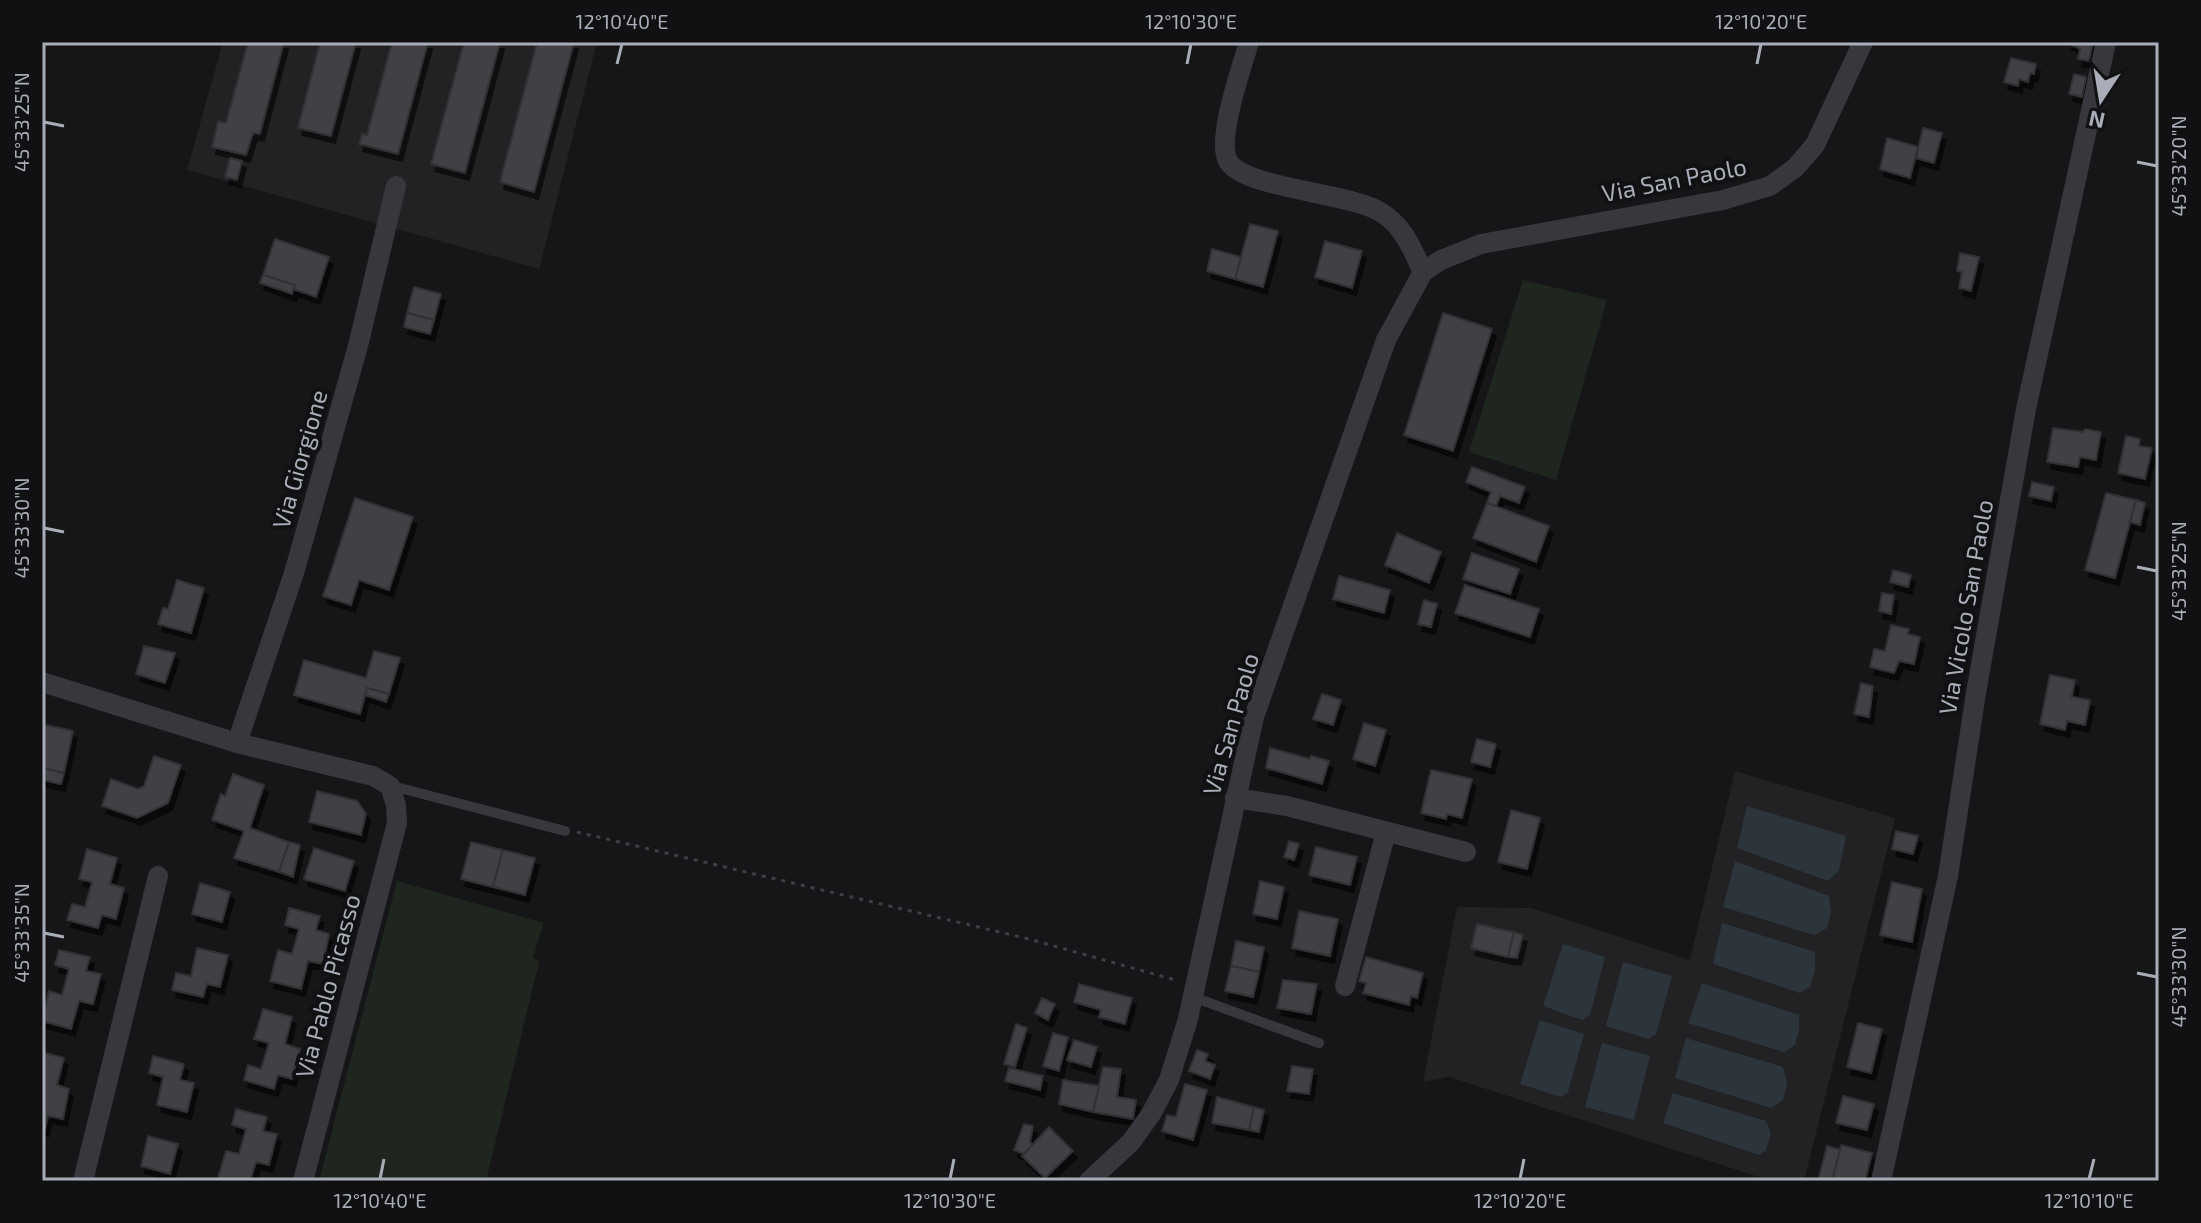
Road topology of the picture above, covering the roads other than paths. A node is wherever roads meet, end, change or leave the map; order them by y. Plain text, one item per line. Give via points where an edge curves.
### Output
1 (1249, 42) edge
2 (1863, 42) edge
3 (2106, 42) edge
4 (396, 186) dead end
5 (1423, 272) junction
6 (42, 682) edge
7 (237, 743) junction
8 (393, 795) junction
9 (1235, 798) junction
10 (565, 831) road end
11 (1386, 832) junction
12 (1466, 852) dead end
13 (158, 876) dead end
14 (1345, 986) dead end
15 (1194, 991) junction
16 (1319, 1043) dead end
17 (83, 1181) edge
18 (303, 1181) edge
19 (1089, 1181) edge
20 (1881, 1181) edge

1 - 5 street via 1224,139 1227,160 1241,175 1381,212 1406,236
2 - 5 street, Via San Paolo via 1815,145 1770,186 1723,200 1481,244
3 - 20 street, Via Vicolo San Paolo via 2026,409 1948,876
4 - 7 street, Via Giorgione via 298,559
5 - 9 street, Via San Paolo via 1381,355 1254,717
6 - 7 street
7 - 8 street via 373,776
8 - 10 lane
8 - 18 street, Via Pablo Picasso via 397,823
9 - 11 street
9 - 15 street, Via San Paolo
11 - 12 street
11 - 14 street
13 - 17 street
15 - 16 lane
15 - 19 street, Via San Paolo via 1169,1080 1151,1114 1131,1142

